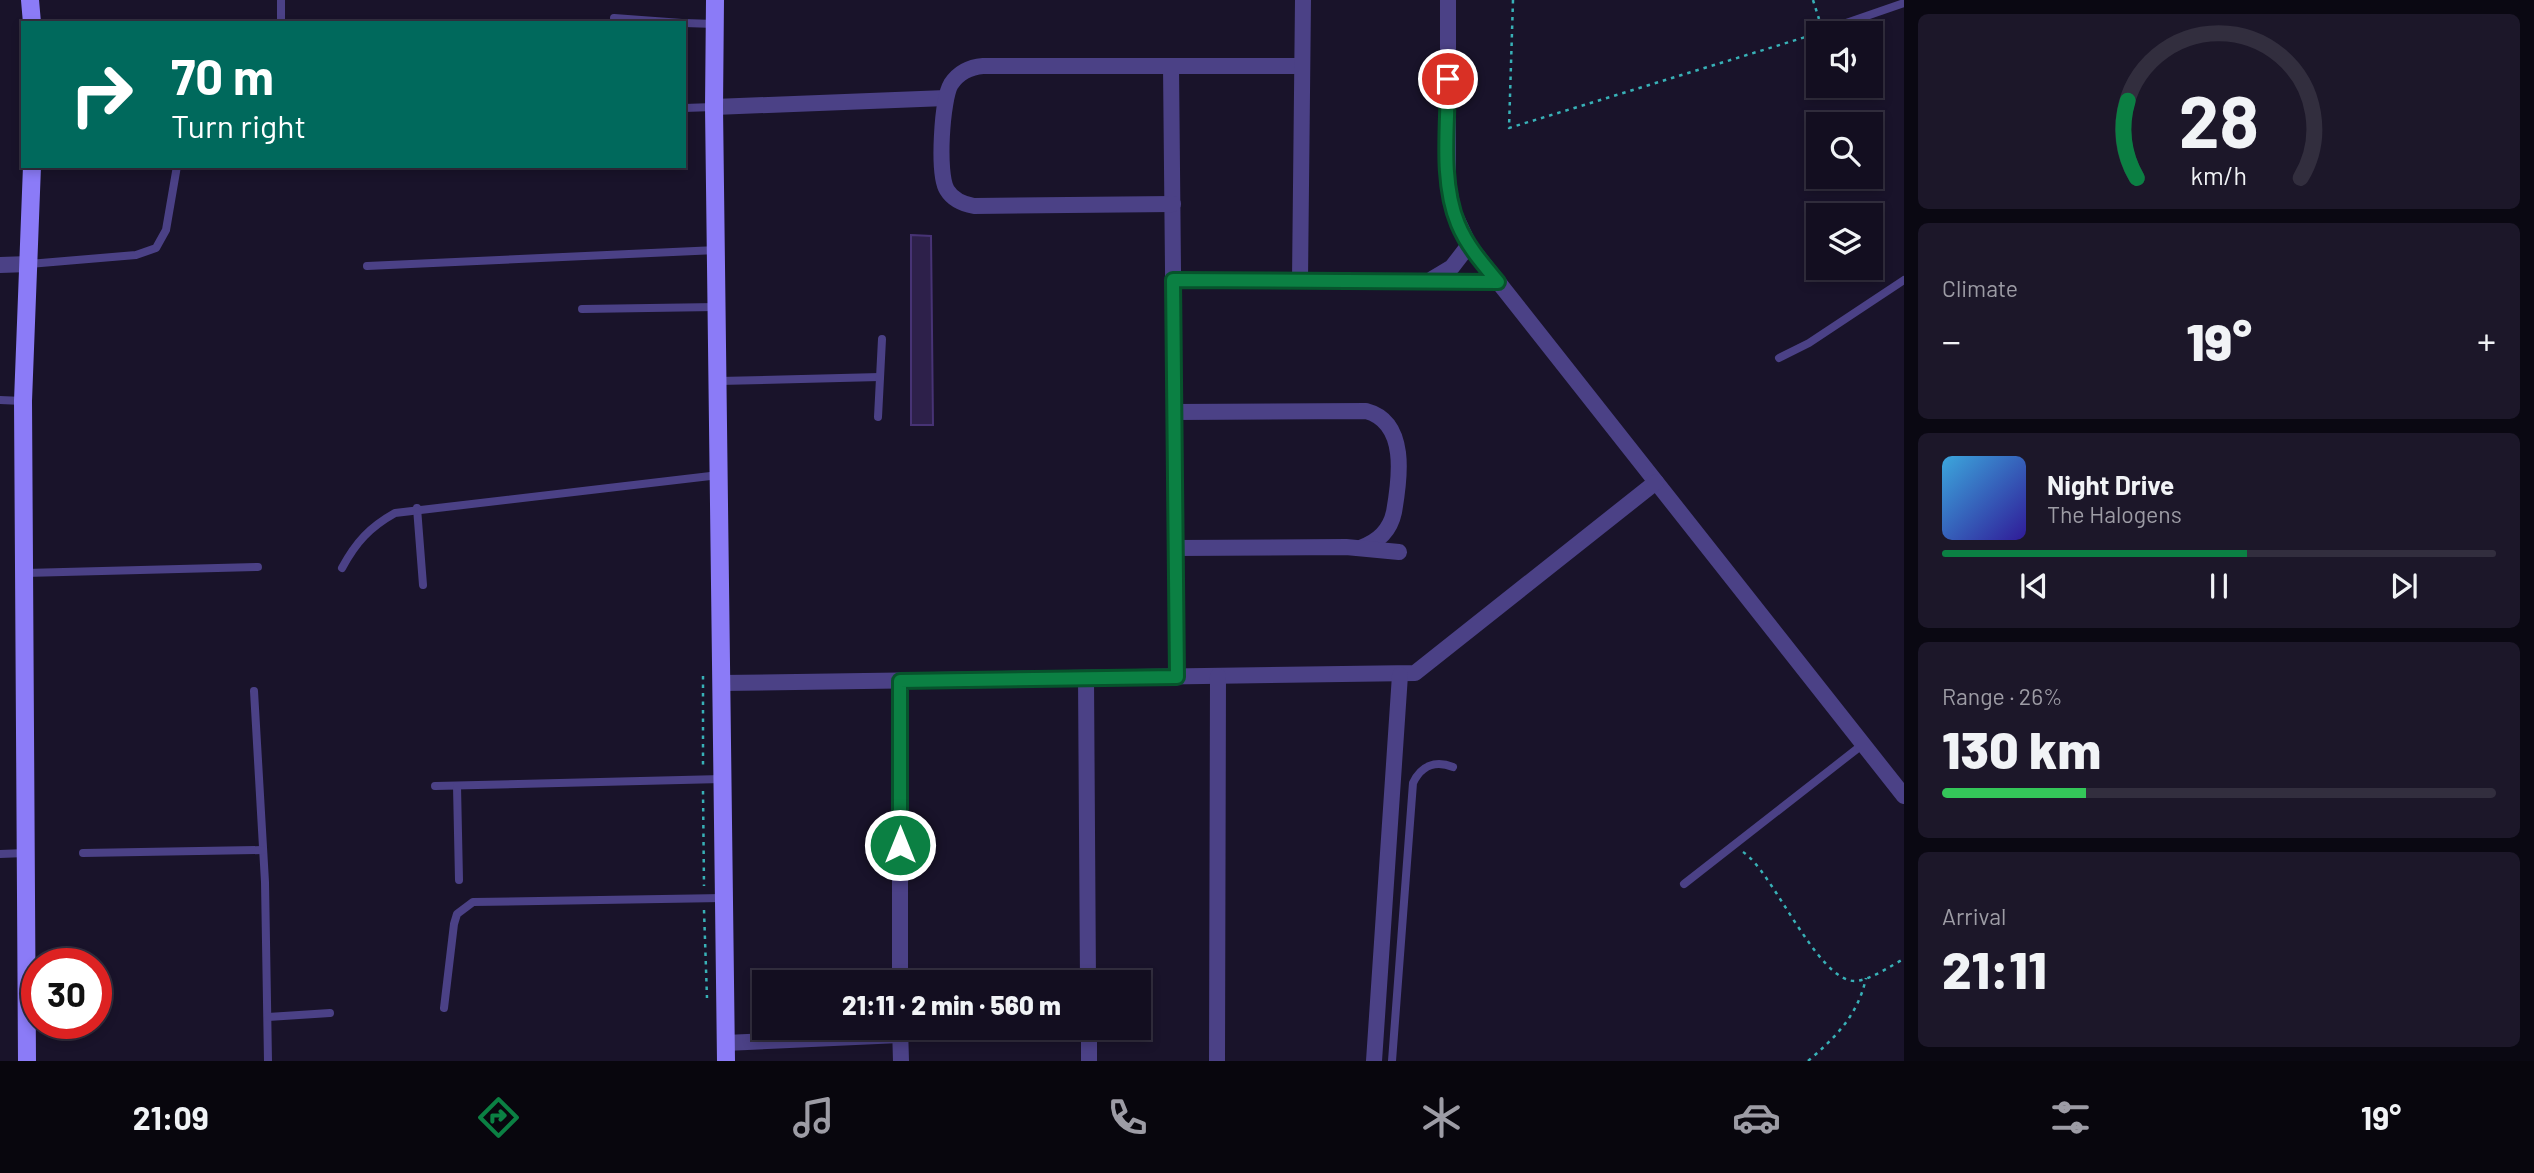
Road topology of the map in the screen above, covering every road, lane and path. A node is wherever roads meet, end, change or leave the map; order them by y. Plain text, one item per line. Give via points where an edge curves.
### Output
1 (30, 0) edge
2 (281, 0) edge
3 (716, 0) edge
4 (1303, 0) edge
5 (1448, 0) edge
6 (1513, 0) edge
7 (1813, 0) edge
8 (1904, 3) edge
9 (614, 18) dead end
10 (32, 21) edge
11 (281, 21) edge
12 (655, 21) edge
13 (1820, 21) edge
14 (1852, 21) edge
15 (686, 23) edge
16 (715, 24) junction
17 (1806, 36) edge
18 (1171, 66) junction
19 (1302, 66) junction
20 (946, 98) junction
21 (686, 107) edge
22 (714, 107) junction
23 (32, 168) edge
24 (177, 168) edge
25 (1173, 204) junction
26 (1469, 245) junction
27 (716, 250) junction
28 (29, 264) junction
29 (0, 265) edge
30 (366, 266) dead end
31 (1432, 279) junction
32 (1173, 280) junction
33 (1300, 280) junction
34 (1904, 280) edge
35 (1498, 282) junction
36 (717, 306) junction
37 (582, 309) dead end
38 (882, 339) dead end
39 (1779, 358) dead end
40 (880, 377) junction
41 (719, 382) junction
42 (0, 400) edge
43 (23, 401) junction
44 (1174, 412) junction
45 (878, 416) dead end
46 (719, 475) junction
47 (1656, 482) junction
48 (417, 508) junction
49 (1176, 548) junction
50 (1360, 548) junction
51 (1399, 552) dead end
52 (258, 567) dead end
53 (342, 568) dead end
54 (24, 573) junction
55 (423, 585) dead end
56 (1401, 675) junction
57 (1218, 676) junction
58 (1177, 677) junction
59 (1086, 678) junction
60 (900, 681) junction
61 (721, 683) junction
62 (254, 691) dead end
63 (1862, 745) junction
64 (1452, 767) dead end
65 (722, 779) junction
66 (435, 786) dead end
67 (457, 786) junction
68 (1904, 796) edge
69 (1731, 846) junction
70 (263, 850) junction
71 (26, 853) junction
72 (83, 853) dead end
73 (0, 854) edge
74 (459, 880) dead end
75 (1684, 884) dead end
76 (723, 898) junction
77 (1904, 959) edge
78 (900, 970) edge
79 (1088, 970) edge
80 (1866, 978) junction
81 (444, 1008) dead end
82 (330, 1013) dead end
83 (268, 1017) junction
84 (825, 1040) edge
85 (900, 1040) edge
86 (1089, 1040) edge
87 (725, 1052) edge
88 (27, 1061) edge
89 (268, 1061) edge
90 (901, 1061) edge
91 (1089, 1061) edge
92 (1217, 1061) edge
93 (1374, 1061) edge
94 (1392, 1061) edge
95 (1808, 1061) edge

1 - 10 main road
2 - 11 lane
3 - 16 main road
4 - 19 street
5 - 26 street via 1448,184 1454,213
6 - 17 path via 1509,128
7 - 13 path
8 - 14 lane
9 - 12 lane
15 - 16 lane
16 - 22 main road
18 - 19 street
18 - 20 street via 974,67 953,81
18 - 25 street
19 - 33 street
20 - 22 street
20 - 25 street via 942,177 947,191 958,201 974,206
21 - 22 lane
22 - 27 main road
23 - 28 main road
24 - 28 lane via 166,230 156,248 136,255
25 - 32 street
26 - 31 street via 1452,267
26 - 35 street
27 - 30 lane
27 - 36 main road
28 - 29 street
28 - 43 main road
31 - 33 street
31 - 35 street
32 - 33 street
32 - 44 street
34 - 39 lane
35 - 47 street
36 - 37 lane
36 - 41 main road
38 - 40 lane
40 - 41 lane
40 - 45 lane
41 - 46 main road
42 - 43 lane
43 - 54 main road
44 - 49 street
44 - 50 street via 1366,411 1385,421 1396,439 1394,512 1382,536
46 - 48 lane
46 - 61 main road
47 - 56 street via 1427,666
47 - 63 street
48 - 53 lane via 395,513 372,526 354,544
48 - 55 lane
49 - 50 street
49 - 58 street
50 - 51 street
52 - 54 lane
54 - 71 main road
56 - 57 street
56 - 93 street
57 - 58 street
57 - 92 street
58 - 59 street
59 - 60 street
59 - 79 street
60 - 61 street
60 - 78 street
61 - 65 main road
62 - 70 lane
63 - 68 street
63 - 69 lane
64 - 94 lane via 1426,767 1413,783
65 - 67 lane
65 - 76 main road
66 - 67 lane
67 - 74 lane
69 - 75 lane
69 - 80 path via 1755,863 1792,922 1841,977
70 - 72 lane
70 - 83 lane
71 - 73 lane
71 - 88 main road
76 - 81 lane via 473,902 457,914 454,924
76 - 87 main road
77 - 80 path
80 - 95 path via 1854,1013
82 - 83 lane
83 - 89 lane
84 - 87 street
85 - 90 street
86 - 91 street

